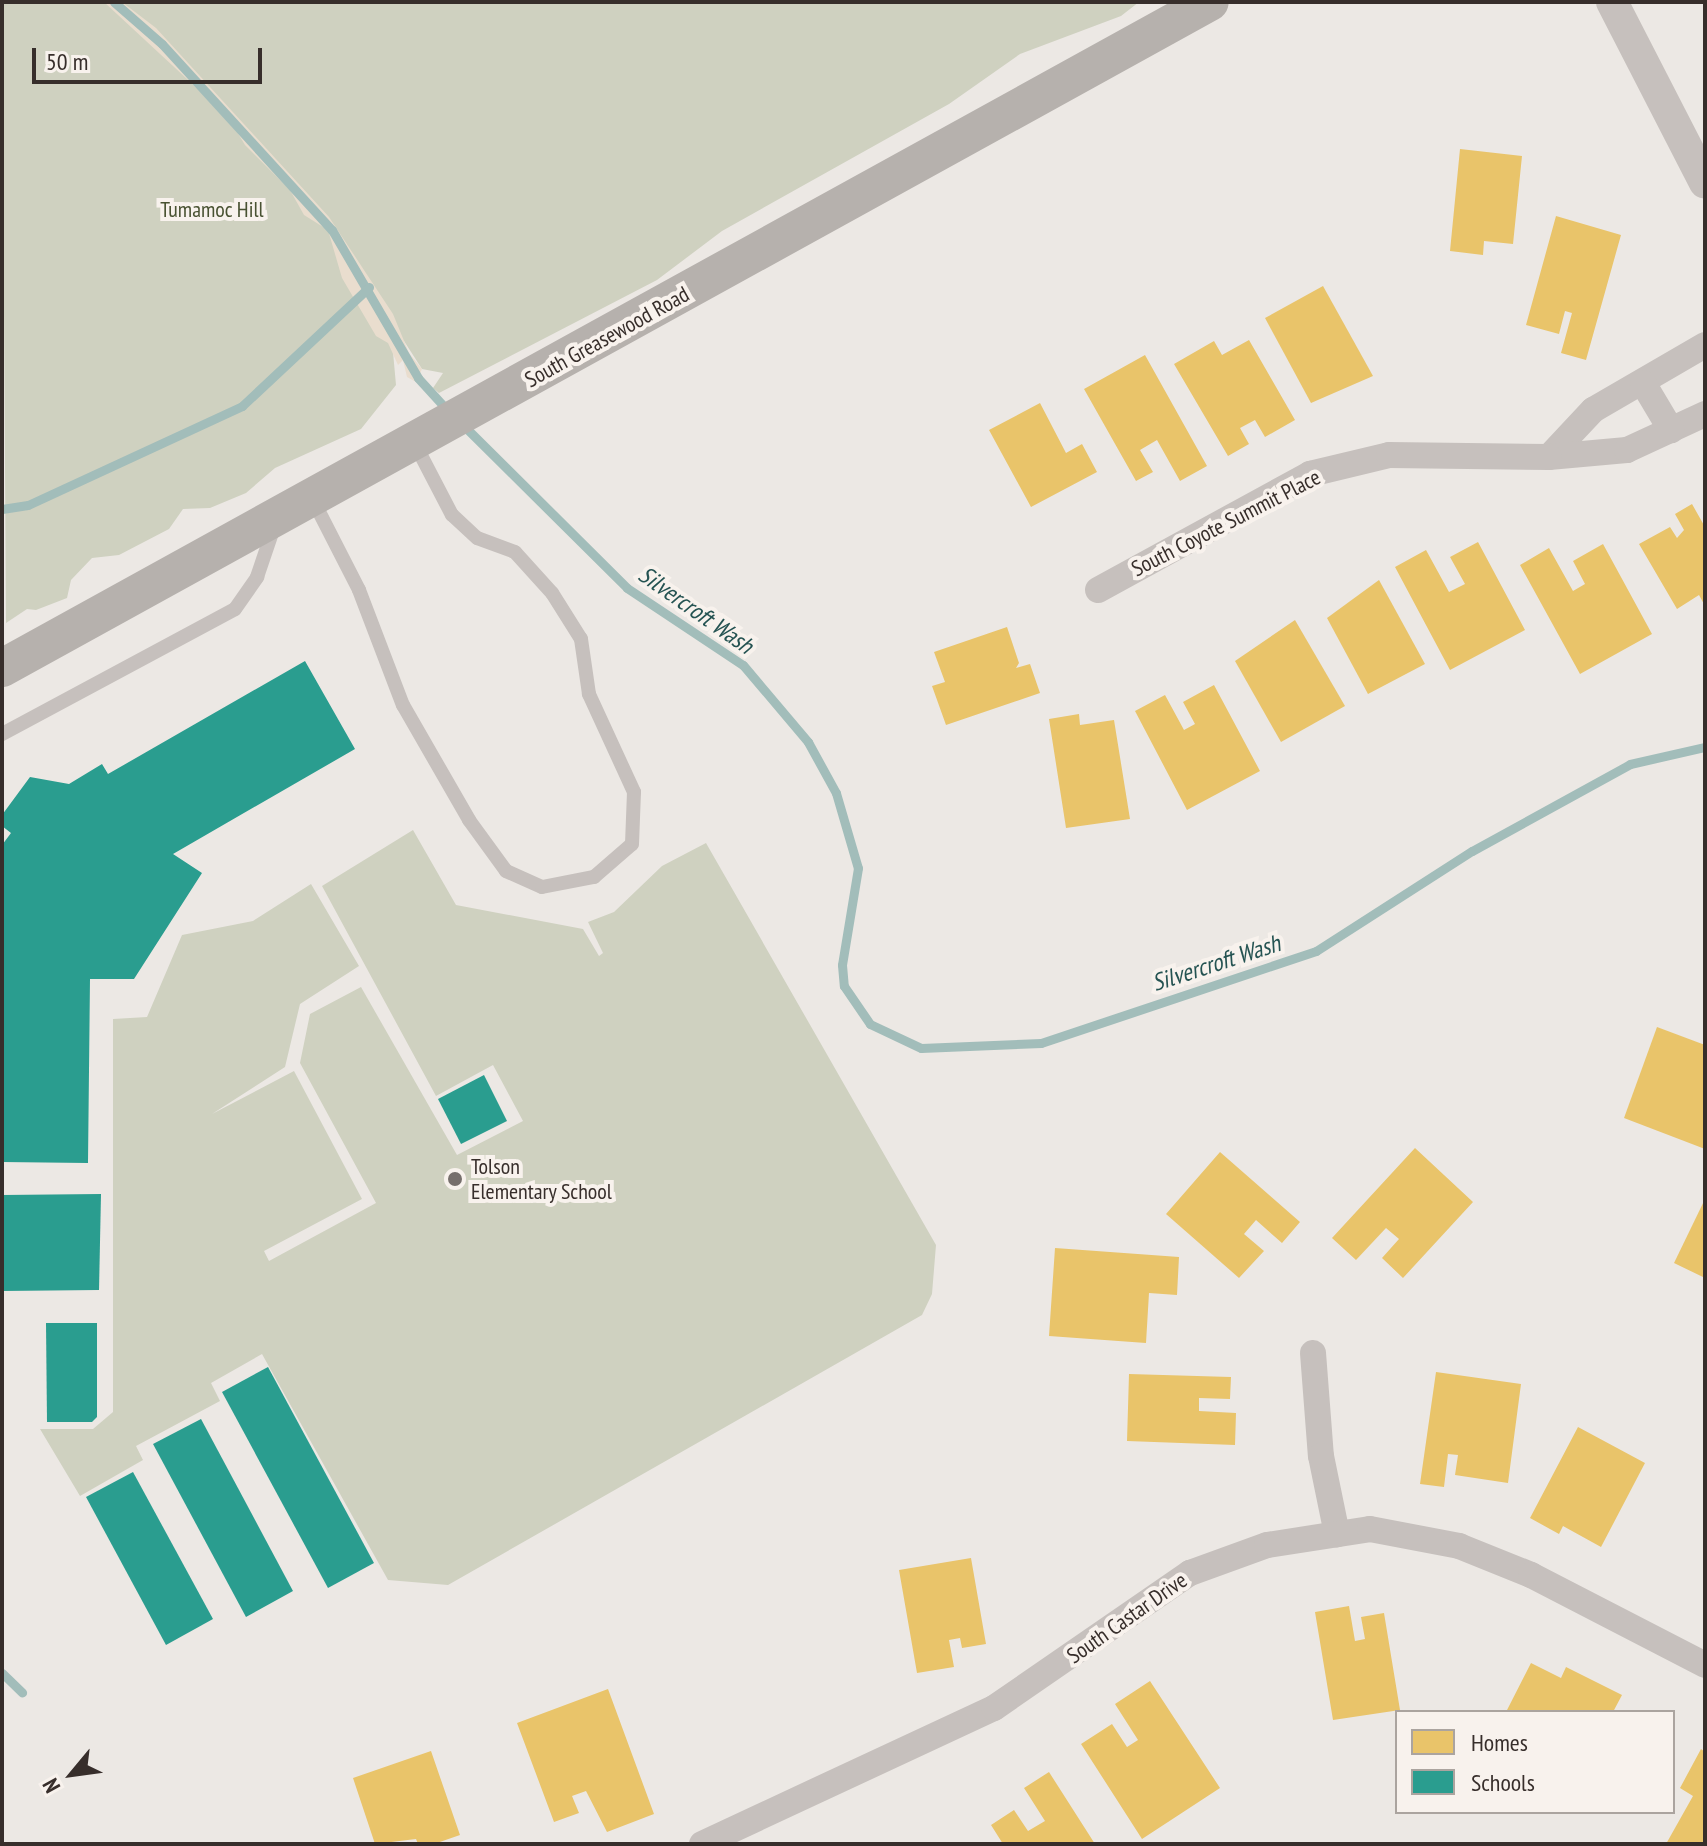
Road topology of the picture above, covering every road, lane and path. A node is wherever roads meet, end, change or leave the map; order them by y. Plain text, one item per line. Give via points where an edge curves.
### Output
1 (1210, 2) edge
2 (1612, 2) edge
3 (1705, 183) edge
4 (1705, 345) edge
5 (1643, 383) junction
6 (1705, 414) edge
7 (1671, 430) junction
8 (415, 444) junction
9 (1549, 457) junction
10 (312, 500) junction
11 (277, 519) junction
12 (1098, 590) dead end
13 (2, 668) edge
14 (2, 734) edge
15 (1313, 1353) dead end
16 (1337, 1534) junction
17 (1705, 1665) edge
18 (702, 1844) edge

1 - 8 main road, South Greasewood Road
2 - 3 street
4 - 5 street
5 - 7 street
5 - 9 street via 1593,410
6 - 7 street, South Coyote Summit Place
7 - 9 street, South Coyote Summit Place via 1627,450
8 - 10 main road, South Greasewood Road
8 - 10 lane via 452,515 477,538 515,552 552,593 581,639 589,694 634,792 632,844 594,877 542,887 506,871 469,820 403,705 359,590
9 - 12 street, South Coyote Summit Place via 1389,455 1310,474
10 - 11 main road, South Greasewood Road
11 - 13 main road, South Greasewood Road
11 - 14 lane via 257,577 235,609
15 - 16 street via 1321,1456
16 - 17 street, South Castar Drive via 1370,1529 1459,1546 1531,1575
16 - 18 street, South Castar Drive via 1267,1545 1190,1573 994,1708

